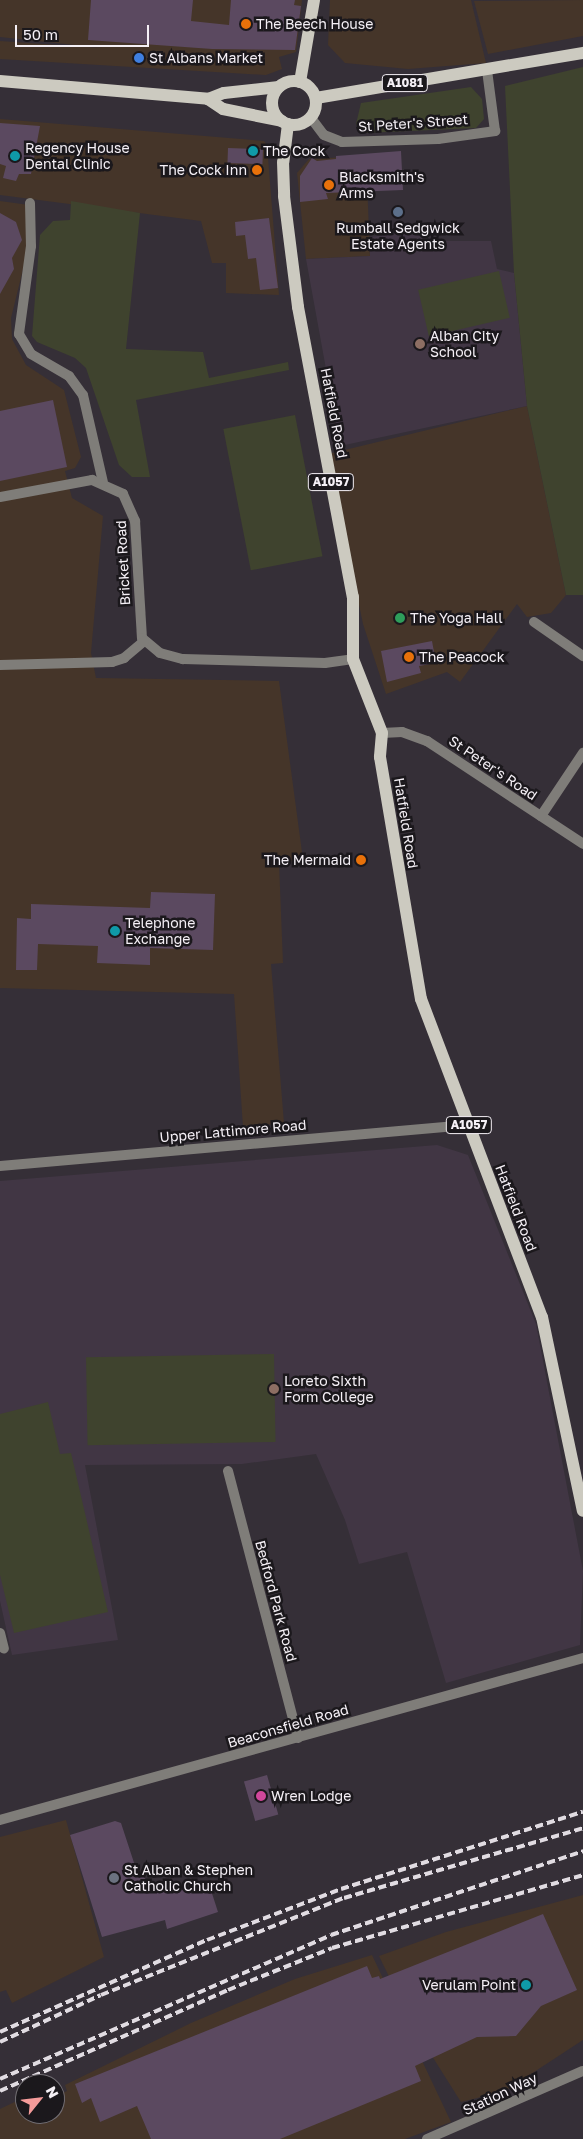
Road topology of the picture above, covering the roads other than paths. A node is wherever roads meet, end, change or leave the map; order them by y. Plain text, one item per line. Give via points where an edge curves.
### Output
1 (314, 0) edge
2 (583, 54) edge
3 (488, 70) junction
4 (0, 81) edge
5 (300, 82) junction
6 (280, 87) junction
7 (316, 98) junction
8 (208, 100) junction
9 (311, 118) junction
10 (285, 123) junction
11 (30, 203) dead end
12 (103, 482) junction
13 (0, 497) edge
14 (534, 622) dead end
15 (144, 641) junction
16 (583, 656) edge
17 (353, 659) junction
18 (0, 665) edge
19 (382, 733) junction
20 (583, 753) edge
21 (541, 816) junction
22 (583, 844) edge
23 (467, 1121) junction
24 (0, 1166) edge
25 (228, 1471) dead end
26 (583, 1512) edge
27 (0, 1633) edge
28 (4, 1649) dead end
29 (583, 1658) edge
30 (298, 1738) junction
31 (0, 1820) edge
32 (583, 2072) edge
33 (427, 2139) edge

1 - 5 main road
2 - 3 main road, A1081
3 - 7 main road, A1081
3 - 9 street, St Peter's Street via 495,131 438,139 342,142 324,135
4 - 8 main road
5 - 6 main road
5 - 7 main road
6 - 8 main road via 224,93
6 - 10 main road via 273,105
7 - 9 main road
8 - 10 main road via 222,109
9 - 10 main road via 301,124
10 - 17 main road, Hatfield Road / A1057 via 283,162 289,241 353,598
11 - 12 street via 31,246 19,334 31,354 68,376 83,395
12 - 13 street via 83,481
12 - 15 street, Bricket Road via 123,494 134,513 140,625
14 - 16 street
15 - 17 street via 160,653 183,659 326,663
15 - 18 street via 124,658 112,662
17 - 19 main road, Hatfield Road / A1057
19 - 21 street, St Peter's Road via 402,732 427,740
19 - 23 main road, Hatfield Road / A1057 via 380,757 421,1000
20 - 21 street
21 - 22 street, St Peter's Road
23 - 24 street, Upper Lattimore Road via 450,1127
23 - 26 main road, Hatfield Road / A1057 via 542,1317
25 - 30 street, Bedford Park Road
27 - 28 street
29 - 30 street, Beaconsfield Road
30 - 31 street, Beaconsfield Road
32 - 33 street, Station Way

